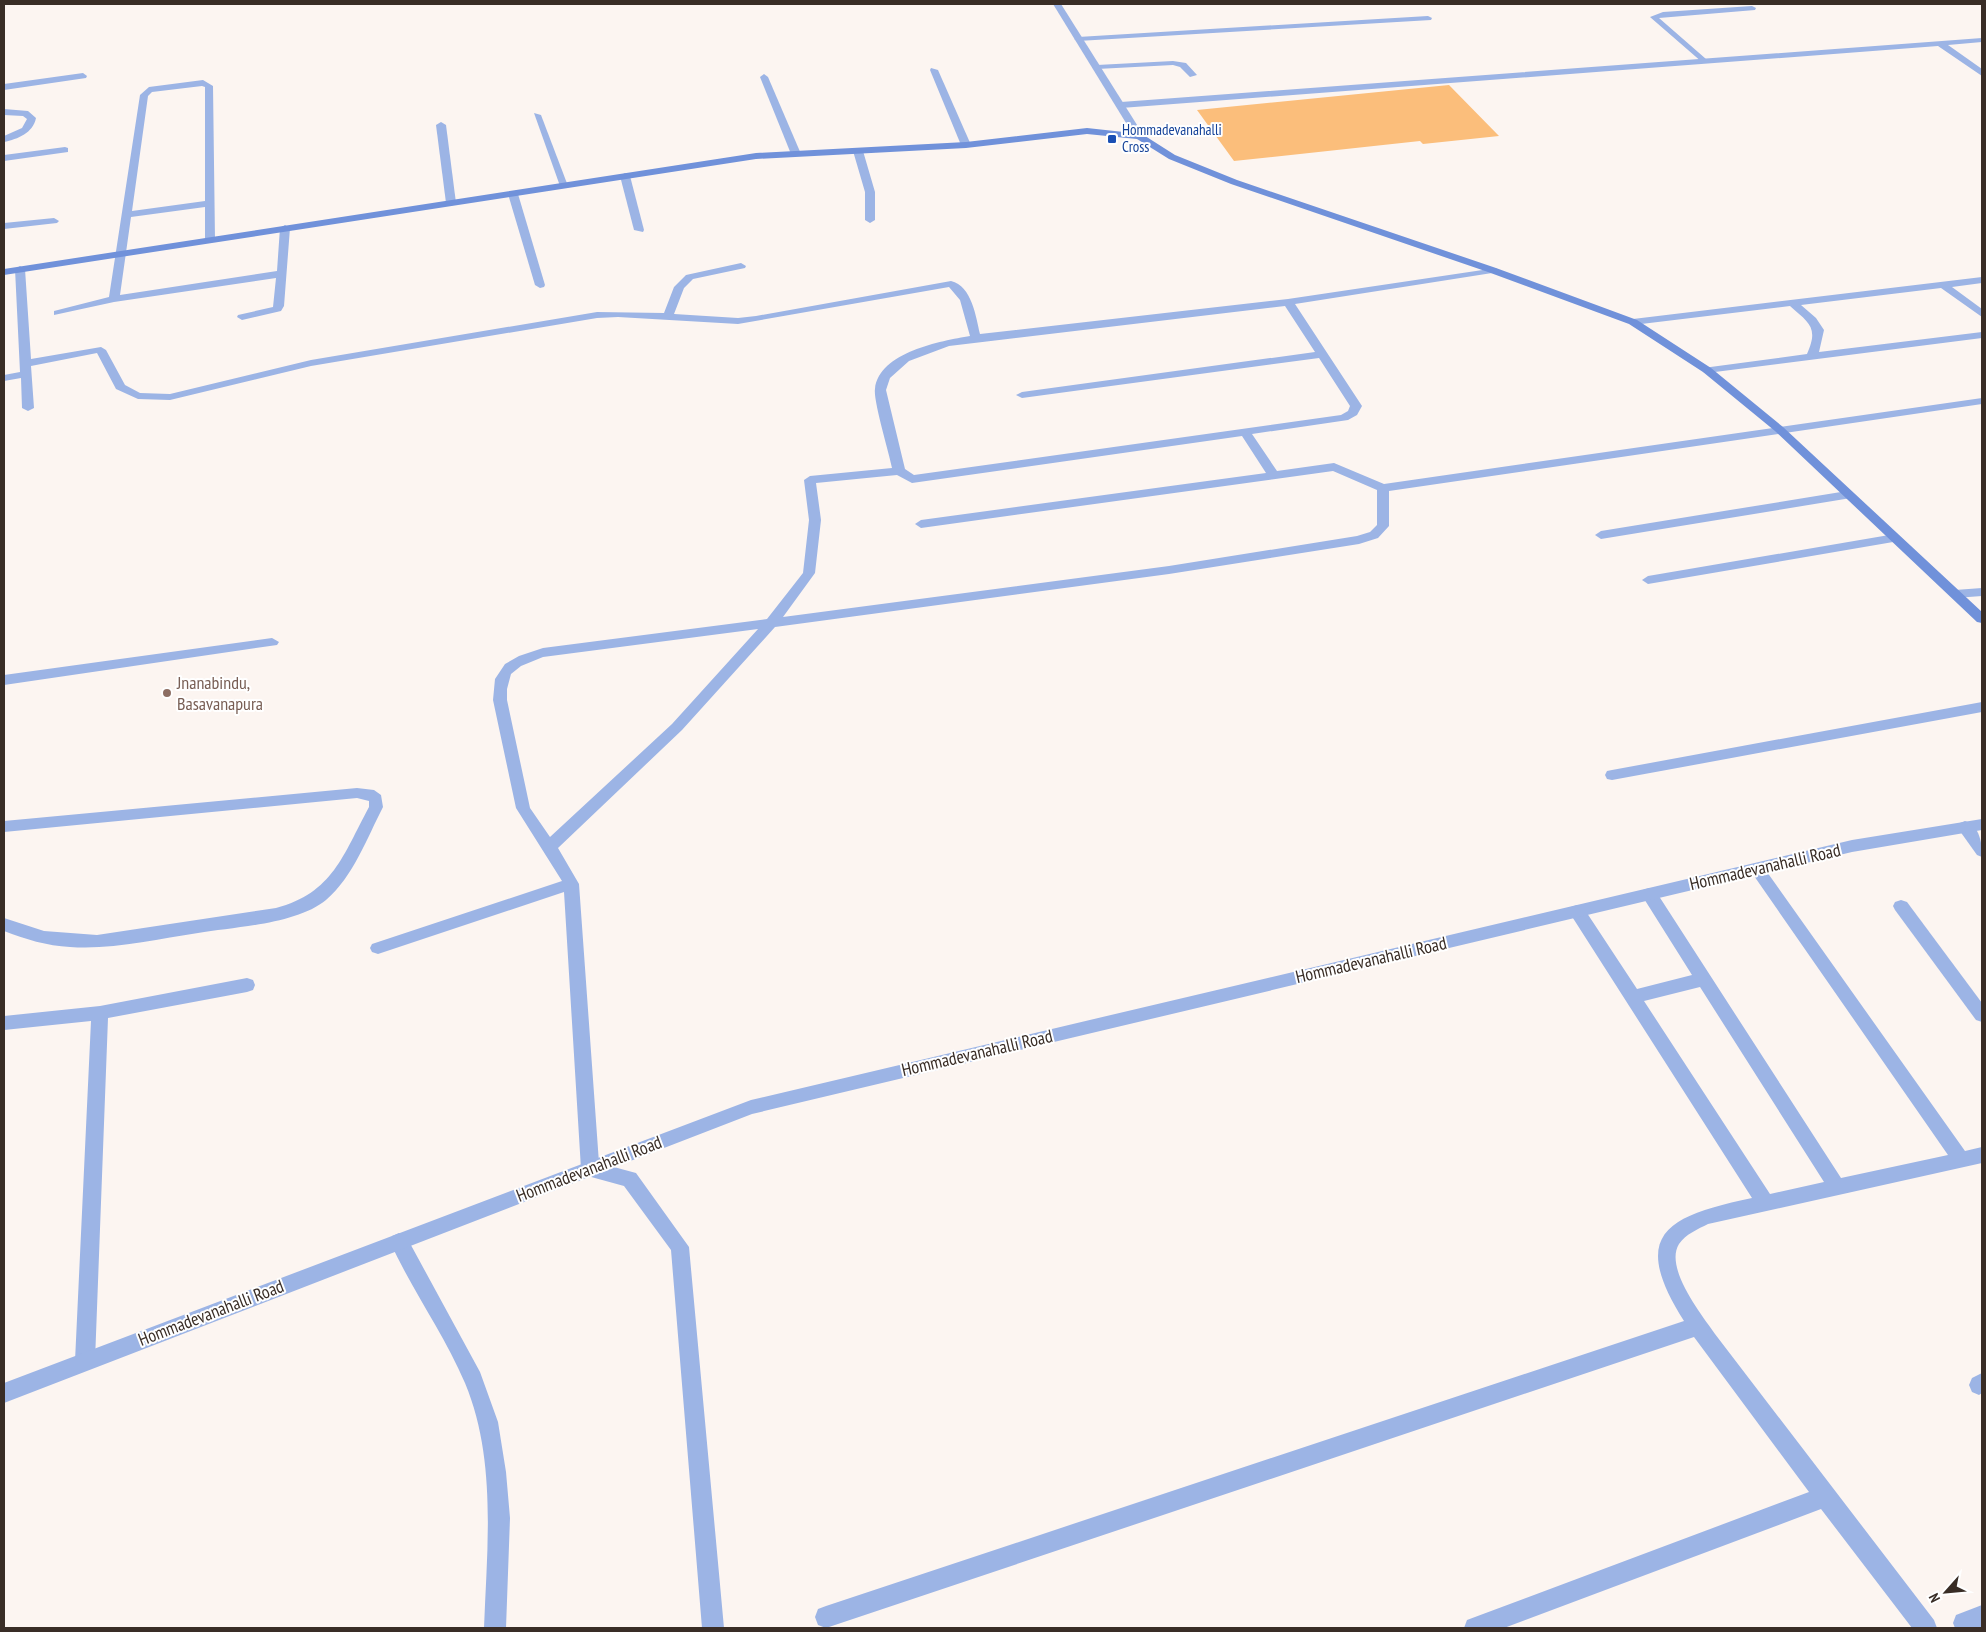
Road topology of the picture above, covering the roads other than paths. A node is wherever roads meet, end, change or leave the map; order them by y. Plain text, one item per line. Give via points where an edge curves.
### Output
1 (1057, 4) edge
2 (1062, 4) edge
3 (1746, 4) edge
4 (1428, 18) dead end
5 (1078, 39) junction
6 (1982, 40) edge
7 (1940, 43) junction
8 (1982, 59) edge
9 (1703, 61) junction
10 (1965, 61) junction
11 (1097, 67) junction
12 (934, 70) dead end
13 (1982, 73) edge
14 (1193, 75) dead end
15 (83, 76) dead end
16 (764, 77) dead end
17 (4, 86) edge
18 (1121, 105) junction
19 (4, 112) edge
20 (537, 115) dead end
21 (441, 125) dead end
22 (1139, 136) junction
23 (4, 139) edge
24 (966, 145) junction
25 (65, 150) dead end
26 (858, 151) junction
27 (796, 154) junction
28 (4, 158) edge
29 (625, 176) junction
30 (564, 186) junction
31 (513, 194) junction
32 (210, 203) junction
33 (451, 203) junction
34 (125, 215) junction
35 (870, 220) dead end
36 (54, 221) dead end
37 (4, 226) edge
38 (285, 228) junction
39 (639, 230) dead end
40 (210, 240) junction
41 (120, 254) junction
42 (741, 266) dead end
43 (20, 269) junction
44 (1492, 270) junction
45 (4, 272) edge
46 (280, 274) junction
47 (1982, 280) edge
48 (540, 285) dead end
49 (1943, 286) junction
50 (114, 299) junction
51 (1288, 302) junction
52 (1791, 302) junction
53 (58, 313) dead end
54 (1982, 314) edge
55 (242, 317) dead end
56 (668, 317) junction
57 (1633, 322) junction
58 (1982, 335) edge
59 (976, 338) junction
60 (1322, 354) junction
61 (1812, 356) junction
62 (25, 369) junction
63 (1707, 370) junction
64 (4, 378) edge
65 (1022, 395) dead end
66 (1982, 401) edge
67 (28, 408) dead end
68 (1780, 429) junction
69 (1245, 432) junction
70 (899, 471) junction
71 (1273, 475) junction
72 (1383, 488) junction
73 (1847, 494) junction
74 (921, 524) dead end
75 (1601, 535) dead end
76 (1894, 538) junction
77 (1648, 580) dead end
78 (1982, 592) edge
79 (1955, 594) junction
80 (1982, 619) edge
81 (771, 623) junction
82 (272, 642) dead end
83 (4, 680) edge
84 (1982, 707) edge
85 (1612, 775) dead end
86 (4, 826) edge
87 (1974, 826) edge
88 (549, 847) junction
89 (1982, 851) edge
90 (1757, 869) junction
91 (571, 884) junction
92 (1649, 894) junction
93 (1901, 906) dead end
94 (1577, 911) junction
95 (4, 924) edge
96 (378, 948) dead end
97 (1704, 979) junction
98 (247, 985) dead end
99 (1632, 997) junction
100 (100, 1013) junction
101 (1982, 1015) edge
102 (4, 1022) edge
103 (1982, 1155) edge
104 (1961, 1159) junction
105 (590, 1169) junction
106 (1836, 1187) junction
107 (1766, 1202) junction
108 (399, 1242) junction
109 (1698, 1326) junction
110 (85, 1361) junction
111 (4, 1392) edge
112 (1824, 1497) junction
113 (826, 1617) dead end
114 (495, 1628) edge
115 (713, 1628) edge
116 (1475, 1628) edge
117 (1926, 1628) edge

1 - 2 street
1 - 5 street
3 - 9 lane via 1752,8 1654,17
4 - 5 street
5 - 11 street
6 - 7 street
7 - 9 street
7 - 10 street
8 - 10 street
9 - 18 street
10 - 13 street
11 - 14 lane via 1174,63 1183,65
11 - 18 street
12 - 24 street
15 - 17 street
16 - 27 street
18 - 22 street
19 - 23 street via 25,113 32,118 26,129
20 - 30 lane
21 - 33 street
22 - 24 main road via 1087,130
22 - 44 main road via 1172,157 1234,182
24 - 26 main road
25 - 28 street
26 - 27 main road
26 - 35 street via 870,184
27 - 29 main road via 756,156
29 - 30 main road
29 - 39 street
30 - 31 main road
31 - 33 main road
31 - 48 street
32 - 34 street
32 - 34 street via 209,86 203,83 154,89 144,95
32 - 40 street
33 - 38 main road
34 - 41 street
36 - 37 street
38 - 40 main road
38 - 46 street
40 - 41 main road
41 - 43 main road
41 - 50 street
42 - 56 street via 690,277 679,286
43 - 45 main road
43 - 62 street
44 - 51 street
44 - 57 main road
46 - 50 street
46 - 55 street via 277,309
47 - 49 street
49 - 52 street
49 - 54 street
50 - 53 street
51 - 59 street
51 - 60 street
52 - 57 street
52 - 61 street via 1821,333
56 - 59 street via 756,319 951,284 959,288 964,297
56 - 62 street via 597,315 319,361 170,397 138,396 120,387 101,350
57 - 63 main road
58 - 61 street
59 - 70 street via 951,342 909,356 887,371 882,379 880,390
60 - 65 street
60 - 69 street via 1356,406 1353,413 1344,418
61 - 63 street
62 - 64 street
62 - 67 street
63 - 68 main road
66 - 68 street
68 - 72 street
68 - 73 main road
69 - 70 street via 912,479
69 - 71 street
70 - 81 street via 810,480 815,520 809,573
71 - 72 street via 1334,467
71 - 74 street
72 - 81 street via 1384,526 1374,535 1359,540 1169,570
73 - 75 street
73 - 76 main road
76 - 77 lane
76 - 79 main road
78 - 79 street
79 - 80 main road
81 - 88 street via 677,727
81 - 88 street via 543,653 512,664 503,672 500,700 523,808
82 - 83 street
84 - 85 street
86 - 95 street via 358,793 369,794 376,799 376,807 332,886 298,908 88,942 28,935
87 - 89 street
87 - 90 street, Hommadevanahalli Road via 1852,846
88 - 91 street
90 - 92 street, Hommadevanahalli Road
90 - 104 street
91 - 96 street
91 - 105 street
92 - 94 street, Hommadevanahalli Road
92 - 97 street
93 - 101 street
94 - 99 street
94 - 105 street, Hommadevanahalli Road via 751,1107
97 - 99 street
97 - 106 street
98 - 100 street
99 - 107 street
100 - 102 street
100 - 110 street
103 - 104 street
104 - 106 street
105 - 108 street, Hommadevanahalli Road
105 - 115 street via 630,1179 680,1247
106 - 107 street
107 - 109 street via 1707,1216 1690,1222 1675,1233 1667,1252 1669,1273
108 - 110 street, Hommadevanahalli Road
108 - 114 street via 473,1380 488,1422 499,1518
109 - 112 street
109 - 113 street
110 - 111 street, Hommadevanahalli Road
112 - 116 street
112 - 117 street

